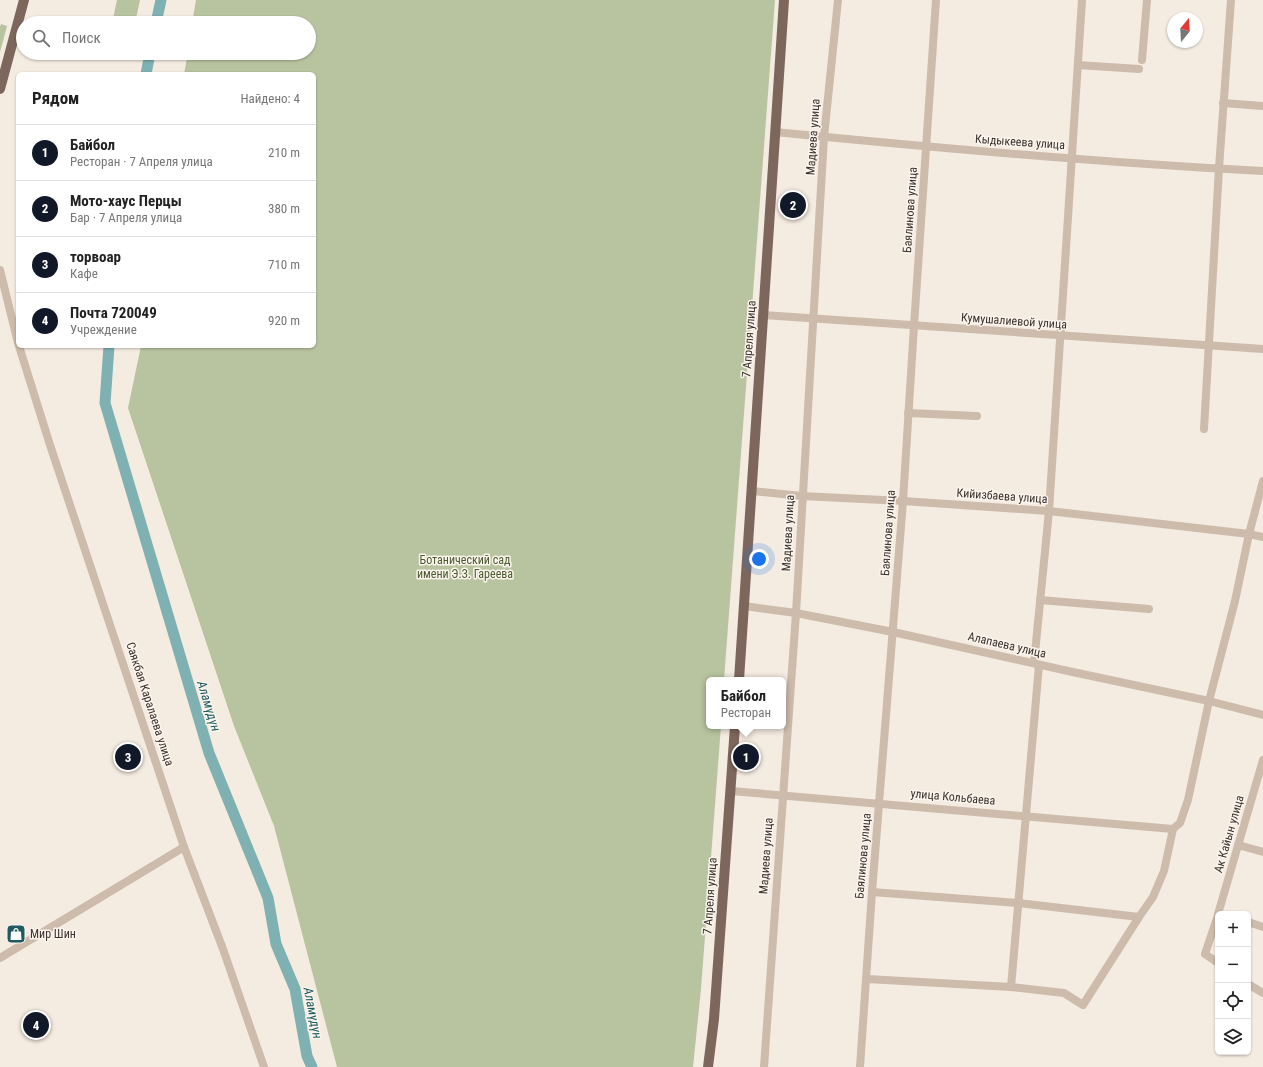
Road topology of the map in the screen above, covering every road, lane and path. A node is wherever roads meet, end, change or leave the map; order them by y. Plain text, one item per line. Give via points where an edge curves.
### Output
1 (24, 0) edge
2 (784, 0) edge
3 (838, 0) edge
4 (936, 0) edge
5 (1082, 0) edge
6 (1147, 0) edge
7 (1231, 0) edge
8 (20, 16) edge
9 (16, 30) edge
10 (1142, 60) dead end
11 (1078, 65) junction
12 (1139, 69) dead end
13 (0, 89) edge
14 (1223, 103) junction
15 (1263, 106) edge
16 (775, 132) junction
17 (824, 137) junction
18 (926, 147) junction
19 (1073, 159) junction
20 (1219, 168) junction
21 (1263, 171) edge
22 (0, 270) edge
23 (764, 315) junction
24 (814, 319) junction
25 (914, 326) junction
26 (16, 335) edge
27 (1061, 336) junction
28 (1209, 346) junction
29 (20, 348) edge
30 (1263, 349) edge
31 (908, 413) junction
32 (977, 416) dead end
33 (1204, 429) dead end
34 (1263, 481) edge
35 (752, 491) junction
36 (802, 496) junction
37 (903, 501) junction
38 (1049, 511) junction
39 (1250, 534) junction
40 (1263, 537) edge
41 (1040, 600) junction
42 (744, 606) junction
43 (1149, 609) dead end
44 (796, 613) junction
45 (893, 632) junction
46 (1037, 664) junction
47 (739, 677) edge
48 (1210, 701) junction
49 (1263, 715) edge
50 (735, 729) edge
51 (1263, 760) edge
52 (1261, 774) edge
53 (731, 791) junction
54 (782, 795) junction
55 (879, 803) junction
56 (1026, 816) junction
57 (1173, 829) junction
58 (1238, 844) junction
59 (184, 847) junction
60 (1263, 852) edge
61 (872, 892) junction
62 (1018, 903) junction
63 (1221, 911) edge
64 (1139, 917) junction
65 (1251, 923) edge
66 (1215, 927) edge
67 (1263, 927) edge
68 (0, 958) edge
69 (1215, 961) edge
70 (867, 978) junction
71 (1011, 986) junction
72 (1251, 986) edge
73 (1263, 994) edge
74 (264, 1067) edge
75 (708, 1067) edge
76 (764, 1067) edge
77 (860, 1067) edge

1 - 8 main road
2 - 16 main road, 7 Апреля улица
3 - 17 street, Мадиева улица
4 - 18 street, Баялинова улица
5 - 11 street
6 - 10 street
7 - 14 street
9 - 13 main road
11 - 12 street
11 - 19 street
14 - 15 street
14 - 20 street
16 - 17 street, Кыдыкеева улица
16 - 23 main road, 7 Апреля улица
17 - 18 street, Кыдыкеева улица
17 - 24 street, Мадиева улица
18 - 19 street, Кыдыкеева улица
18 - 25 street, Баялинова улица
19 - 20 street, Кыдыкеева улица
19 - 27 street
20 - 21 street, Кыдыкеева улица
20 - 28 street
22 - 26 street
23 - 24 street, Кумушалиевой улица
23 - 35 main road, 7 Апреля улица
24 - 25 street, Кумушалиевой улица
24 - 36 street, Мадиева улица
25 - 27 street, Кумушалиевой улица
25 - 31 street, Баялинова улица
27 - 28 street, Кумушалиевой улица
27 - 38 street
28 - 30 street, Кумушалиевой улица
28 - 33 street
29 - 59 street, Саякбая Каралаева улица
31 - 32 street
31 - 37 street, Баялинова улица
34 - 39 street
35 - 36 street, Кийизбаева улица
35 - 42 main road, 7 Апреля улица
36 - 37 street, Кийизбаева улица
36 - 44 street, Мадиева улица
37 - 38 street, Кийизбаева улица
37 - 45 street, Баялинова улица
38 - 39 street, Кийизбаева улица
38 - 41 street
39 - 40 street, Кийизбаева улица
39 - 48 street
41 - 43 street
41 - 46 street
42 - 44 street, Алапаева улица
42 - 47 main road, 7 Апреля улица
44 - 45 street, Алапаева улица
44 - 54 street, Мадиева улица
45 - 46 street, Алапаева улица
45 - 55 street, Баялинова улица
46 - 48 street, Алапаева улица
46 - 56 street
48 - 49 street, Алапаева улица
48 - 57 street via 1188,800 1180,823
50 - 53 main road, 7 Апреля улица
51 - 52 street, Ак Кайын улица
52 - 58 street, Ак Кайын улица
53 - 54 street, улица Кольбаева
53 - 75 main road, 7 Апреля улица
54 - 55 street, улица Кольбаева
54 - 76 street, Мадиева улица
55 - 56 street, улица Кольбаева
55 - 61 street, Баялинова улица
56 - 57 street, улица Кольбаева
56 - 62 street
57 - 64 street via 1164,871 1153,897
58 - 60 street
58 - 63 street, Ак Кайын улица
59 - 68 street
59 - 74 street, Саякбая Каралаева улица
61 - 62 street
61 - 70 street, Баялинова улица
62 - 64 street
62 - 71 street
64 - 71 street via 1083,1005 1064,993
65 - 67 street
66 - 69 street, Ак Кайын улица via 1205,954
70 - 71 street
70 - 77 street, Баялинова улица
72 - 73 street

